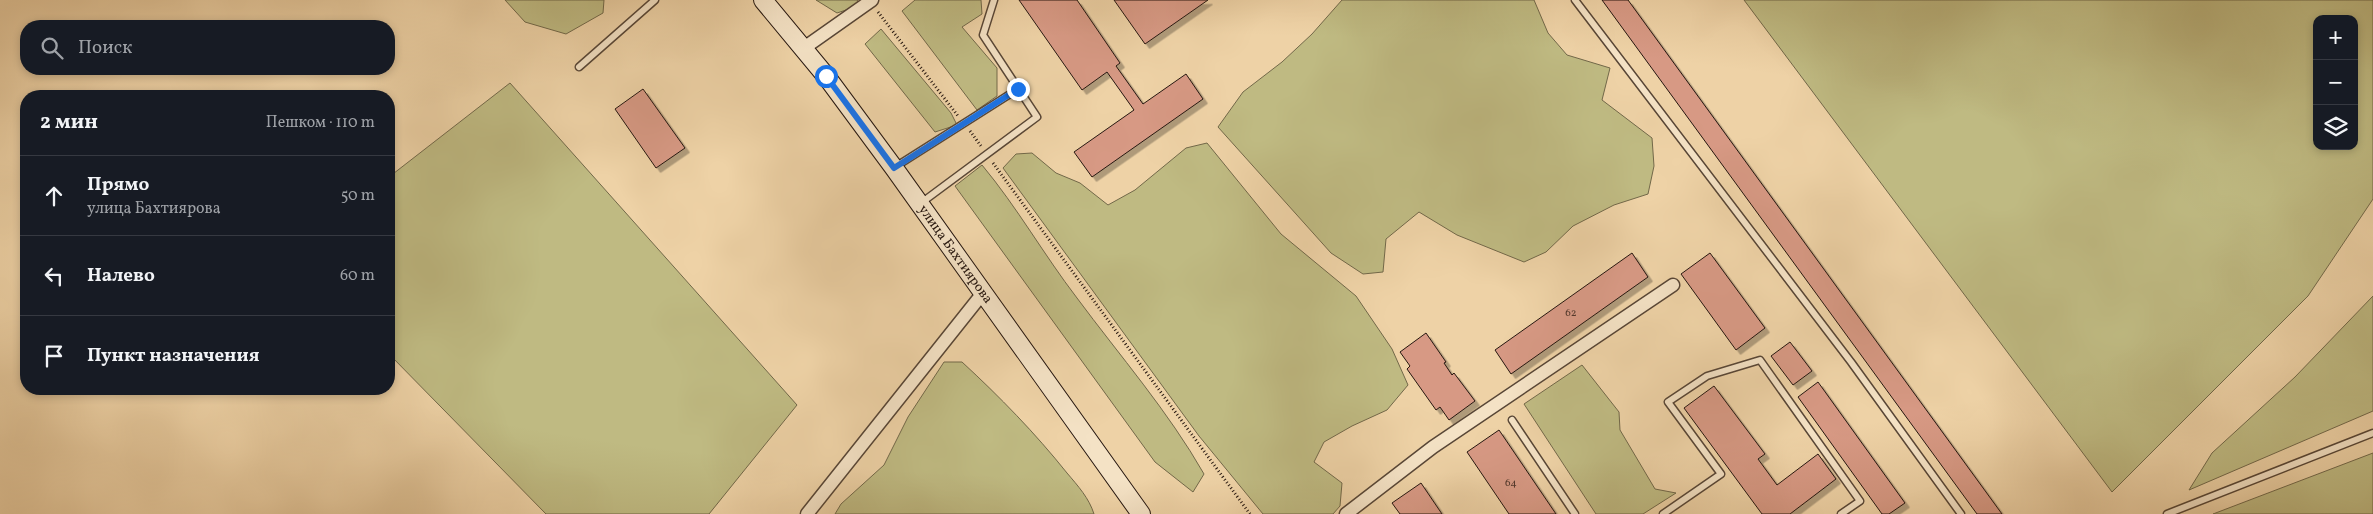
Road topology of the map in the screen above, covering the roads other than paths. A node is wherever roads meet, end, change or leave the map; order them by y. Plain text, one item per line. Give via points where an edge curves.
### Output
1 (655, 0) edge
2 (762, 0) edge
3 (994, 0) edge
4 (1575, 0) edge
5 (871, 1) edge
6 (804, 48) junction
7 (579, 67) dead end
8 (1018, 89) junction
9 (894, 168) junction
10 (919, 204) junction
11 (1673, 285) dead end
12 (983, 293) junction
13 (1512, 420) dead end
14 (2373, 433) edge
15 (807, 514) edge
16 (1141, 514) edge
17 (1346, 514) edge
18 (1575, 514) edge
19 (1663, 514) edge
20 (1841, 514) edge
21 (1961, 514) edge
22 (2167, 514) edge

1 - 7 lane
2 - 6 main road, улица Бахтиярова
3 - 8 lane via 983,35
4 - 21 lane via 1851,362
5 - 6 street
6 - 9 main road, улица Бахтиярова
8 - 9 lane
8 - 10 lane via 1037,117
9 - 10 main road, улица Бахтиярова
10 - 12 main road, улица Бахтиярова
11 - 17 street via 1433,446
12 - 15 street
12 - 16 main road, улица Бахтиярова
13 - 18 lane
14 - 22 lane
19 - 20 lane via 1721,474 1668,402 1707,376 1760,360 1860,501

